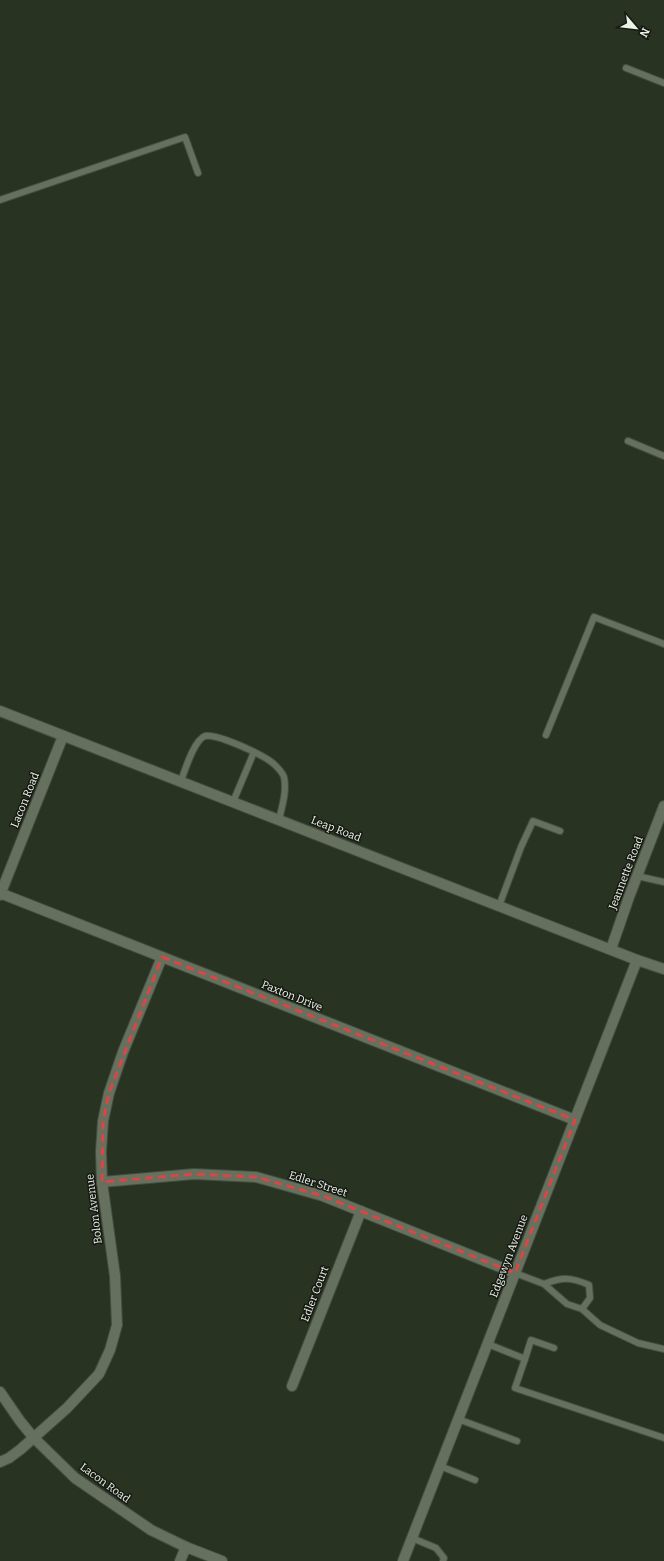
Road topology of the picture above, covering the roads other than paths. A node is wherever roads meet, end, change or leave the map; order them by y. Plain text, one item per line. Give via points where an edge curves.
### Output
1 (626, 68) dead end
2 (664, 83) edge
3 (198, 173) dead end
4 (0, 200) edge
5 (628, 441) dead end
6 (664, 456) edge
7 (664, 644) edge
8 (0, 711) edge
9 (546, 735) dead end
10 (63, 736) junction
11 (254, 752) junction
12 (181, 781) junction
13 (233, 802) junction
14 (664, 806) edge
15 (279, 820) junction
16 (662, 820) edge
17 (560, 831) dead end
18 (637, 876) junction
19 (664, 882) edge
20 (0, 894) edge
21 (499, 906) junction
22 (611, 949) junction
23 (162, 957) junction
24 (637, 960) junction
25 (664, 969) edge
26 (575, 1120) junction
27 (102, 1182) junction
28 (360, 1212) junction
29 (515, 1273) junction
30 (544, 1284) junction
31 (582, 1309) junction
32 (488, 1344) junction
33 (554, 1348) dead end
34 (664, 1349) edge
35 (524, 1358) junction
36 (292, 1386) dead end
37 (0, 1392) edge
38 (458, 1419) junction
39 (33, 1437) junction
40 (664, 1438) edge
41 (517, 1441) dead end
42 (0, 1462) edge
43 (440, 1466) junction
44 (475, 1480) dead end
45 (412, 1538) junction
46 (186, 1547) junction
47 (180, 1561) edge
48 (222, 1561) edge
49 (403, 1561) edge
50 (443, 1561) edge

1 - 2 lane
3 - 4 lane via 185,137
5 - 6 lane
7 - 9 lane via 594,617
8 - 10 street, Leap Road
10 - 12 street, Leap Road
10 - 20 street, Lacon Road
11 - 12 lane via 217,737 205,736 198,742
11 - 13 lane
11 - 15 lane via 275,765 283,776 285,794
12 - 13 street, Leap Road
13 - 15 street, Leap Road
14 - 16 street, Jeannette Road
15 - 21 street, Leap Road
16 - 18 street, Jeannette Road
17 - 21 lane via 533,821
18 - 19 lane
18 - 22 street, Jeannette Road
20 - 23 street, Paxton Drive
21 - 22 street, Leap Road
22 - 24 street, Leap Road
23 - 26 street, Paxton Drive
23 - 27 street, Bolon Avenue via 109,1093 103,1121
24 - 25 street, Leap Road
24 - 26 street, Edgewyn Avenue
26 - 29 street, Edgewyn Avenue
27 - 28 street, Edler Street via 194,1174 256,1177 323,1196
27 - 39 street, Bolon Avenue via 115,1276 117,1326 99,1374 67,1408
28 - 29 street, Edler Street
28 - 36 street, Edler Court
29 - 30 lane
29 - 32 street, Edgewyn Avenue
30 - 31 lane via 567,1304
30 - 31 lane via 559,1278 577,1280 589,1285 590,1298
31 - 34 lane via 600,1325 638,1343
32 - 35 lane
32 - 38 street, Edgewyn Avenue
33 - 35 lane via 531,1340
35 - 40 lane via 515,1388
37 - 39 street, Lacon Road
38 - 41 lane
38 - 43 street, Edgewyn Avenue
39 - 42 street, Bolon Avenue via 9,1458
39 - 46 street, Lacon Road via 75,1478 151,1530
43 - 44 lane
43 - 45 street, Edgewyn Avenue
45 - 49 street, Edgewyn Avenue
45 - 50 lane via 436,1548 444,1558
46 - 47 street
46 - 48 street, Lacon Road

